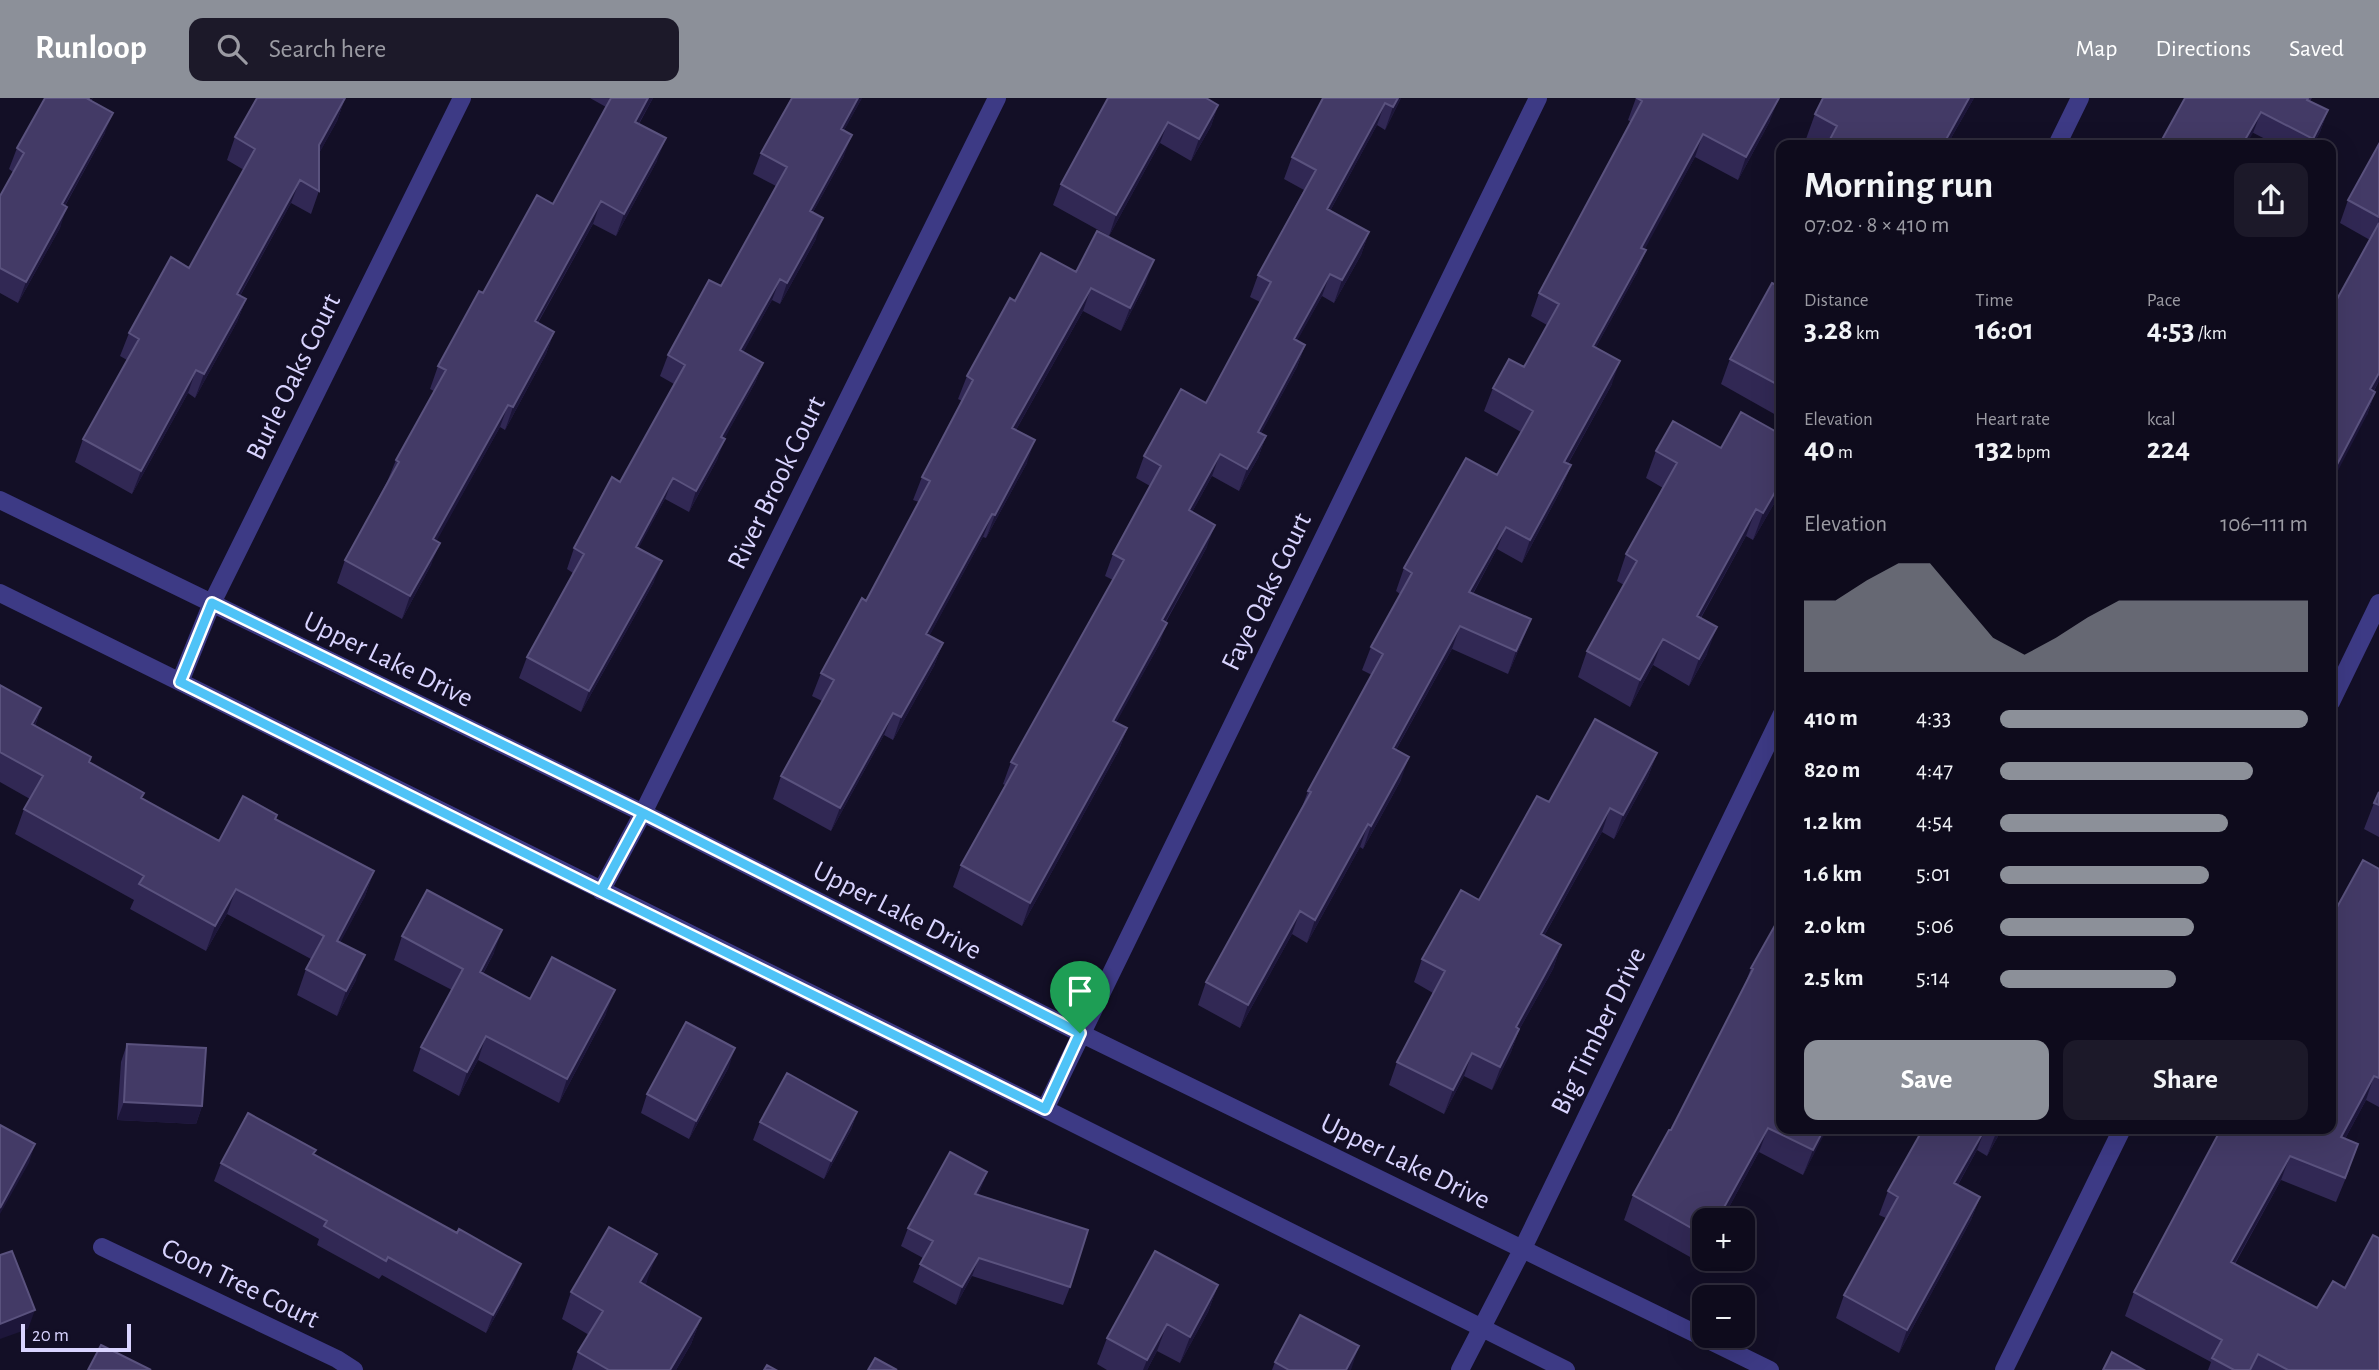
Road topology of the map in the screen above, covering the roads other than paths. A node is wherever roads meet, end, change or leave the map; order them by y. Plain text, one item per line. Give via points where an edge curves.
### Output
1 (462, 98) edge
2 (997, 98) edge
3 (1538, 98) edge
4 (2080, 98) edge
5 (2059, 140) edge
6 (0, 500) edge
7 (0, 593) edge
8 (212, 603) junction
9 (2379, 604) edge
10 (180, 682) junction
11 (2336, 692) edge
12 (1776, 726) edge
13 (643, 813) junction
14 (601, 891) junction
15 (1080, 1033) junction
16 (1045, 1109) junction
17 (2120, 1134) edge
18 (102, 1247) dead end
19 (1523, 1248) junction
20 (1480, 1329) junction
21 (354, 1370) edge
22 (1460, 1370) edge
23 (1566, 1370) edge
24 (1770, 1370) edge
25 (2004, 1370) edge

1 - 8 street, Burle Oaks Court
2 - 13 street, River Brook Court
3 - 15 street, Faye Oaks Court
4 - 5 street
6 - 8 street, Upper Lake Drive
7 - 10 street
8 - 10 street, Burle Oaks Court
8 - 13 street, Upper Lake Drive
9 - 11 street
10 - 14 street
12 - 19 street, Big Timber Drive
13 - 14 street, River Brook Court
13 - 15 street, Upper Lake Drive
14 - 16 street
15 - 16 street, Faye Oaks Court
15 - 19 street, Upper Lake Drive
16 - 20 street
17 - 25 street
18 - 21 street, Coon Tree Court
19 - 20 street, Big Timber Drive
19 - 24 street, Upper Lake Drive
20 - 22 street, Big Timber Drive
20 - 23 street

